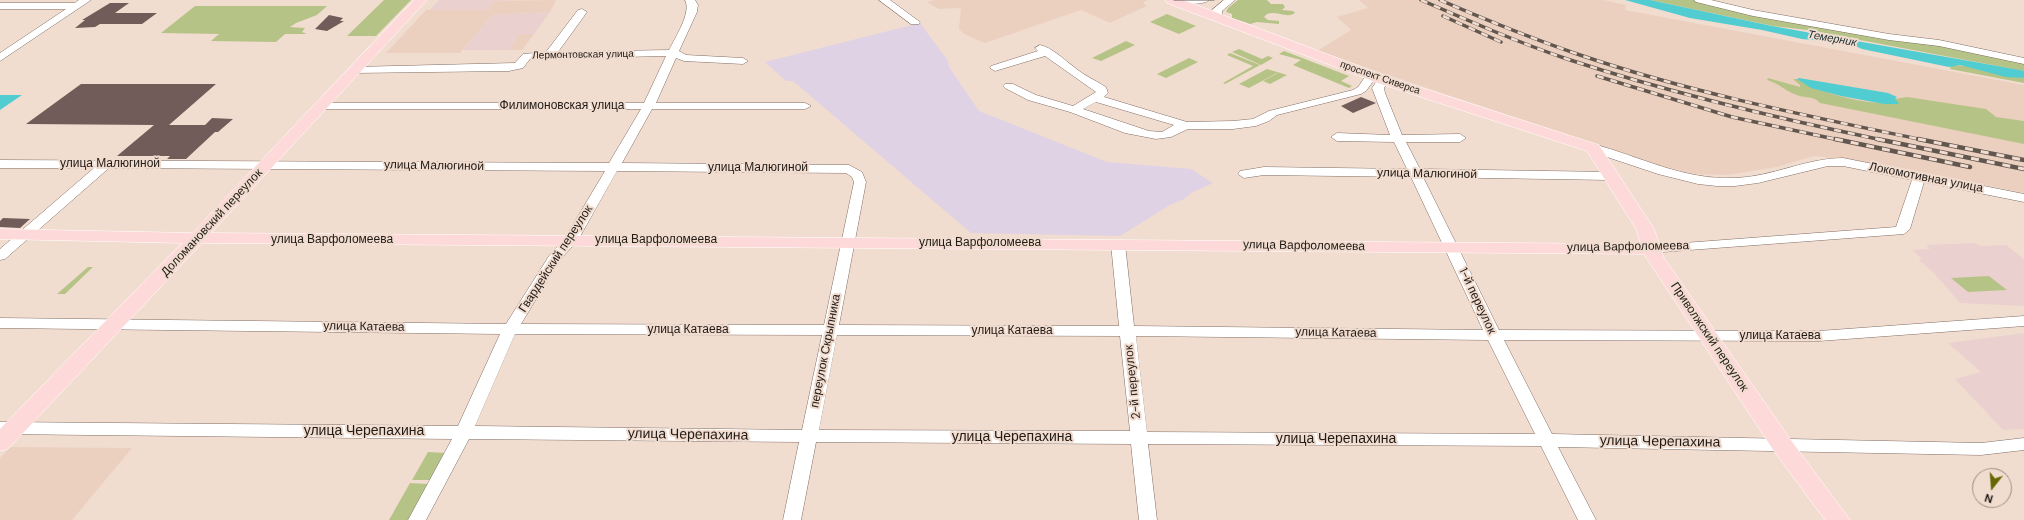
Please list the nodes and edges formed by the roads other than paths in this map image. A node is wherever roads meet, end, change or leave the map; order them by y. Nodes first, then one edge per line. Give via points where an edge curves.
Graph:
1 (86, 0) edge
2 (421, 0) edge
3 (690, 0) edge
4 (884, 0) edge
5 (1170, 0) edge
6 (1204, 0) edge
7 (1230, 0) edge
8 (1700, 0) edge
9 (1191, 3) edge
10 (0, 6) edge
11 (76, 6) junction
12 (582, 12) dead end
13 (1218, 18) junction
14 (915, 22) dead end
15 (674, 54) junction
16 (2, 55) edge
17 (550, 55) junction
18 (742, 62) dead end
19 (2024, 62) edge
20 (995, 68) dead end
21 (354, 70) junction
22 (1377, 78) junction
23 (1009, 86) dead end
24 (1094, 98) junction
25 (320, 106) junction
26 (805, 106) dead end
27 (648, 107) junction
28 (1074, 110) junction
29 (1186, 125) junction
30 (1337, 137) dead end
31 (1460, 138) dead end
32 (1398, 139) junction
33 (1593, 148) junction
34 (0, 164) edge
35 (105, 164) junction
36 (267, 164) junction
37 (613, 168) junction
38 (1244, 174) dead end
39 (1415, 174) junction
40 (1610, 176) junction
41 (1920, 176) junction
42 (860, 182) joint
43 (2024, 198) edge
44 (0, 234) edge
45 (25, 235) junction
46 (197, 238) junction
47 (571, 240) junction
48 (849, 242) junction
49 (1118, 244) junction
50 (1452, 247) junction
51 (1649, 248) junction
52 (0, 256) edge
53 (2024, 321) edge
54 (0, 323) edge
55 (115, 324) junction
56 (510, 329) junction
57 (830, 331) junction
58 (1128, 331) junction
59 (1493, 334) junction
60 (1710, 337) junction
61 (7, 428) edge
62 (464, 432) junction
63 (809, 436) junction
64 (1139, 438) junction
65 (1546, 440) junction
66 (0, 443) edge
67 (1782, 444) junction
68 (2024, 444) edge
69 (417, 520) edge
70 (792, 520) edge
71 (1148, 520) edge
72 (1587, 520) edge
73 (1838, 520) edge

1 - 11 street
2 - 21 main road, Доломановский переулок
3 - 15 street, Гвардейский переулок via 693,5 692,12
4 - 14 street
5 - 9 main road, проспект Сиверса
6 - 9 street
7 - 13 street via 1217,10
8 - 19 street via 1753,13 1882,36 1939,43
9 - 13 main road, проспект Сиверса
10 - 11 street
11 - 16 street
12 - 17 street
13 - 22 main road, проспект Сиверса
15 - 17 street, Лермонтовская улица
15 - 18 street, Лермонтовская улица via 684,58
15 - 27 street, Гвардейский переулок
17 - 21 street, Лермонтовская улица via 527,56 519,66 509,68
20 - 24 street via 1043,50 1102,89 1103,92
21 - 25 main road, Доломановский переулок
22 - 29 street via 1359,91 1273,113 1267,119 1258,122
22 - 32 street, 1-й переулок via 1379,93
22 - 33 main road, проспект Сиверса
23 - 28 street via 1018,92
24 - 28 street
24 - 29 street
25 - 27 street, Филимоновская улица
25 - 36 main road, Доломановский переулок
26 - 27 street, Филимоновская улица
27 - 37 street, Гвардейский переулок
28 - 29 street via 1149,135 1167,135
30 - 32 street
31 - 32 street
32 - 39 street, 1-й переулок
33 - 40 main road, Приволжский переулок
33 - 41 street, Локомотивная улица via 1650,168 1697,180 1717,182 1756,179 1828,162 1843,162
34 - 35 street, улица Малюгиной
35 - 36 street, улица Малюгиной
35 - 45 street
36 - 37 street, улица Малюгиной
36 - 46 main road, Доломановский переулок
37 - 42 street, улица Малюгиной via 849,169 858,175
37 - 47 street, Гвардейский переулок
38 - 39 street, улица Малюгиной via 1264,171
39 - 40 street, улица Малюгиной
39 - 50 street, 1-й переулок
40 - 51 main road, Приволжский переулок via 1645,230 1649,238
41 - 43 street, Локомотивная улица
41 - 51 street, улица Варфоломеева via 1903,229 1899,231
42 - 48 street, переулок Скрыпника
44 - 45 main road, улица Варфоломеева
45 - 46 main road, улица Варфоломеева
45 - 52 street
46 - 47 main road, улица Варфоломеева
46 - 55 main road, Доломановский переулок
47 - 48 main road, улица Варфоломеева
47 - 56 street, Гвардейский переулок via 554,259
48 - 49 main road, улица Варфоломеева
48 - 57 street, переулок Скрыпника
49 - 50 main road, улица Варфоломеева
49 - 58 street, 2-й переулок
50 - 51 main road, улица Варфоломеева
50 - 59 street, 1-й переулок
51 - 60 main road, Приволжский переулок
53 - 60 street, улица Катаева via 1819,336
54 - 55 street, улица Катаева
55 - 56 street, улица Катаева
55 - 61 main road, Доломановский переулок
56 - 57 street, улица Катаева
56 - 62 street, Гвардейский переулок
57 - 58 street, улица Катаева
57 - 63 street, переулок Скрыпника
58 - 59 street, улица Катаева
58 - 64 street, 2-й переулок
59 - 60 street, улица Катаева
59 - 65 street, 1-й переулок
60 - 67 main road, Приволжский переулок
61 - 62 street, улица Черепахина
61 - 66 main road, Доломановский переулок
62 - 63 street, улица Черепахина
62 - 69 street, Гвардейский переулок
63 - 64 street, улица Черепахина
63 - 70 street, переулок Скрыпника
64 - 65 street, улица Черепахина
64 - 71 street, 2-й переулок
65 - 67 street, улица Черепахина
65 - 72 street, 1-й переулок
67 - 68 street, улица Черепахина via 1982,449
67 - 73 main road, Приволжский переулок

